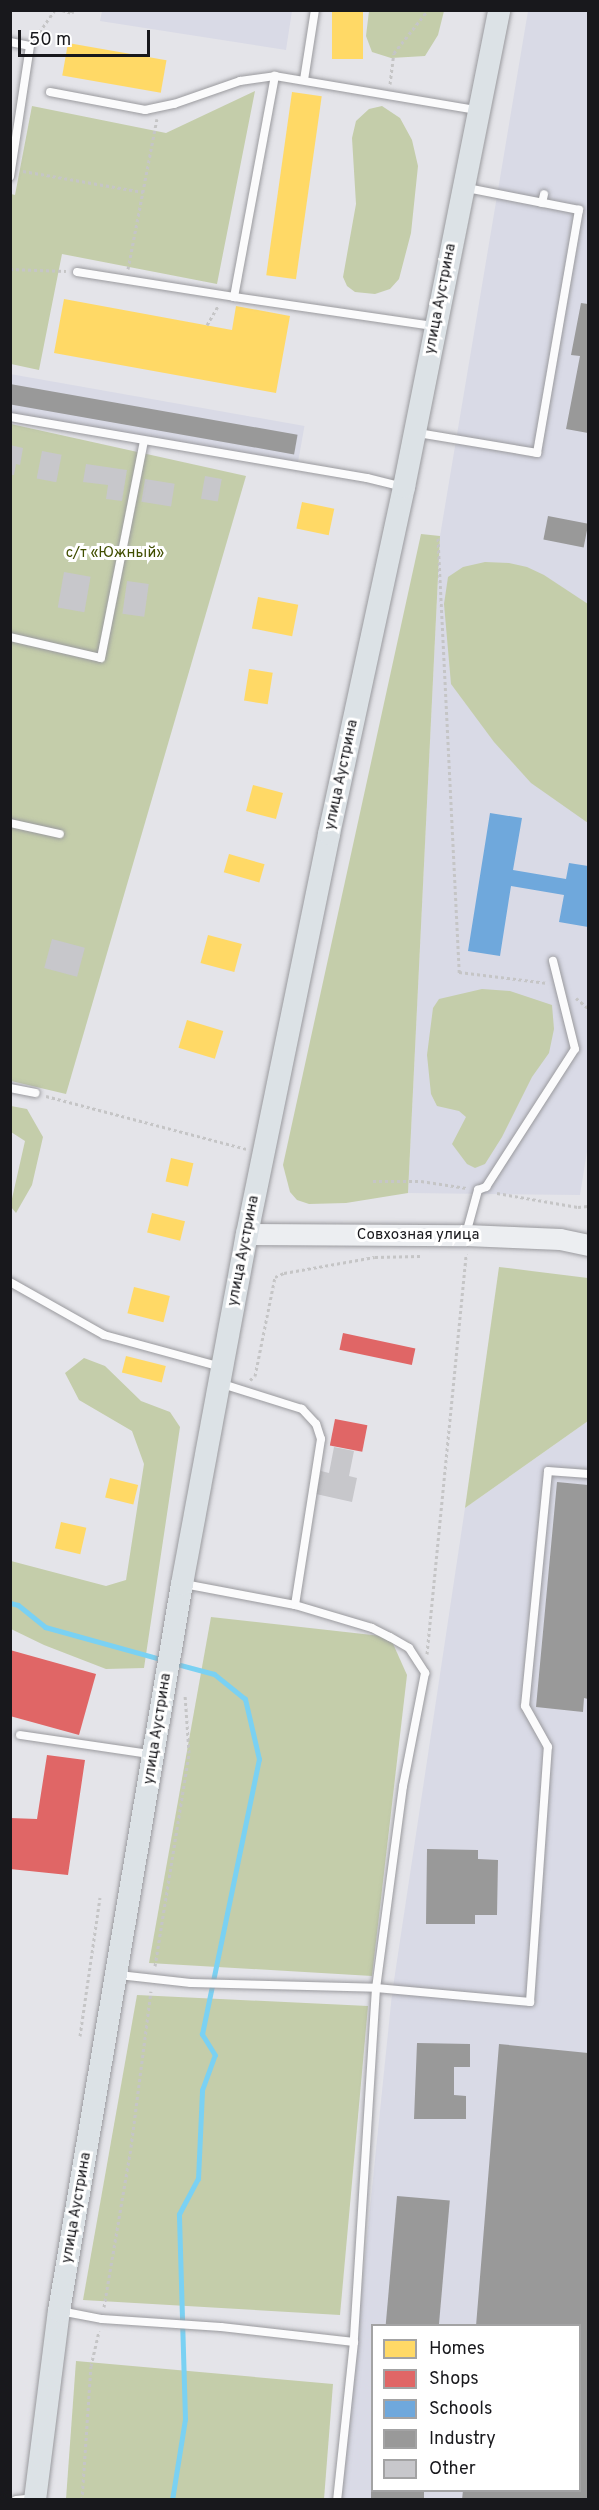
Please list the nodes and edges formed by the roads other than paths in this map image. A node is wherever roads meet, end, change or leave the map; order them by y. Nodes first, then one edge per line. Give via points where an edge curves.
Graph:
1 (315, 10) edge
2 (499, 10) edge
3 (10, 42) edge
4 (275, 76) junction
5 (304, 80) junction
6 (50, 92) dead end
7 (478, 110) junction
8 (11, 172) edge
9 (463, 187) junction
10 (544, 194) dead end
11 (542, 203) junction
12 (78, 272) road end
13 (234, 297) junction
14 (437, 327) junction
15 (10, 417) edge
16 (414, 433) junction
17 (144, 441) junction
18 (404, 487) junction
19 (10, 637) edge
20 (10, 823) edge
21 (60, 834) dead end
22 (553, 961) dead end
23 (10, 1088) edge
24 (36, 1093) road end
25 (247, 1234) junction
26 (466, 1235) junction
27 (588, 1245) edge
28 (10, 1282) edge
29 (227, 1380) junction
30 (588, 1474) edge
31 (182, 1584) junction
32 (295, 1605) junction
33 (20, 1735) dead end
34 (154, 1755) junction
35 (117, 1975) junction
36 (376, 1988) junction
37 (59, 2311) junction
38 (354, 2342) junction
39 (29, 2499) edge
40 (337, 2499) edge

1 - 5 lane
2 - 7 main road, улица Аустрина
3 - 8 lane via 30,46
4 - 5 lane
4 - 6 lane via 240,81 145,110
4 - 13 lane
5 - 7 lane
7 - 9 main road, улица Аустрина
9 - 11 lane
9 - 14 main road, улица Аустрина
10 - 11 lane
11 - 16 lane via 579,210 537,453
12 - 13 lane
13 - 14 lane
14 - 16 main road, улица Аустрина
15 - 17 lane
16 - 18 main road, улица Аустрина
17 - 18 lane
17 - 19 lane via 101,658
18 - 25 main road, улица Аустрина via 328,834
20 - 21 lane
22 - 26 lane via 575,1049 486,1187 478,1190
23 - 24 lane
25 - 26 main road, Совхозная улица
25 - 29 main road, улица Аустрина
26 - 27 main road, Совхозная улица via 560,1239
28 - 29 lane via 104,1335
29 - 31 main road, улица Аустрина
29 - 32 lane via 302,1409 316,1424 321,1439
30 - 36 lane via 548,1471 525,1706 548,1747 530,2002
31 - 32 lane
31 - 34 main road, улица Аустрина
32 - 36 lane via 390,1637 409,1648 425,1673 403,1786
33 - 34 lane
34 - 35 main road, улица Аустрина
35 - 36 lane via 191,1983
35 - 37 main road, улица Аустрина
36 - 38 lane
37 - 38 lane via 102,2319
37 - 39 main road, улица Аустрина
38 - 40 lane

